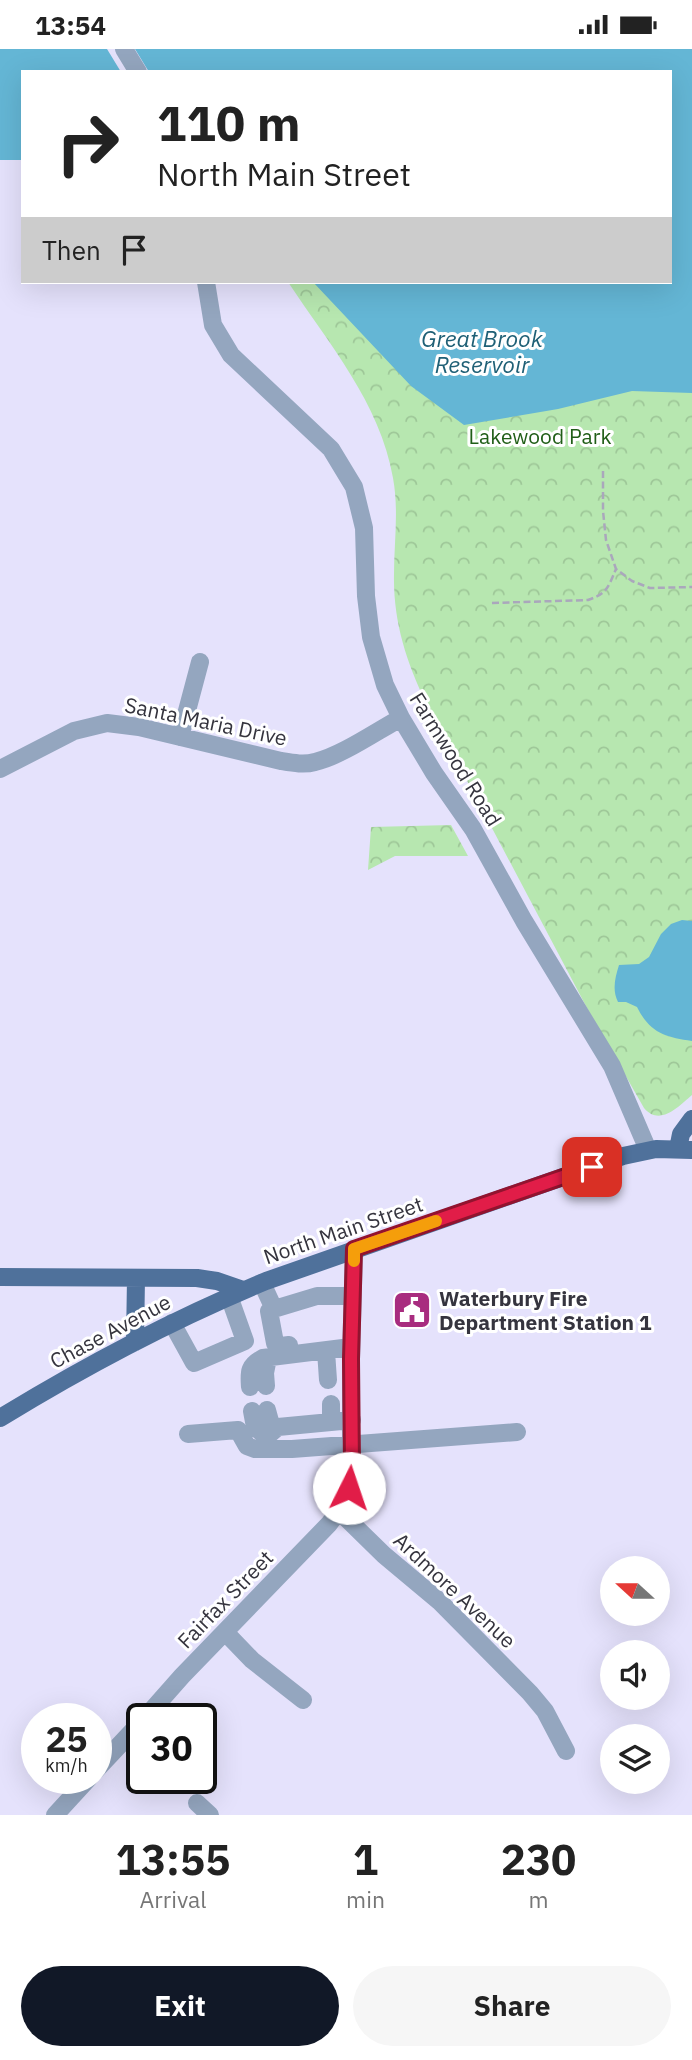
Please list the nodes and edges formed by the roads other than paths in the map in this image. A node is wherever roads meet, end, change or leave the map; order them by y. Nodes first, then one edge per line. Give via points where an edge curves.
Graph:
1 (124, 49) edge
2 (137, 70) edge
3 (206, 284) edge
4 (200, 662) dead end
5 (401, 718) junction
6 (180, 737) junction
7 (0, 769) edge
8 (692, 1119) edge
9 (687, 1147) edge
10 (648, 1150) junction
11 (354, 1249) junction
12 (0, 1277) edge
13 (136, 1278) junction
14 (262, 1283) junction
15 (236, 1293) junction
16 (352, 1296) junction
17 (274, 1309) junction
18 (172, 1323) junction
19 (135, 1342) junction
20 (289, 1345) dead end
21 (351, 1347) junction
22 (326, 1351) junction
23 (328, 1380) dead end
24 (258, 1387) dead end
25 (259, 1410) dead end
26 (0, 1418) edge
27 (352, 1420) junction
28 (517, 1432) dead end
29 (188, 1434) dead end
30 (352, 1444) junction
31 (339, 1511) junction
32 (225, 1632) junction
33 (303, 1700) dead end
34 (159, 1703) edge
35 (126, 1738) edge
36 (565, 1751) dead end
37 (112, 1753) edge
38 (74, 1794) edge
39 (55, 1815) edge

1 - 2 street
3 - 5 street, Farmwood Road via 214,325 231,355 331,449 354,487 364,528 371,637 385,685
4 - 6 street
5 - 6 street, Santa Maria Drive via 332,756 305,764
5 - 10 street, Farmwood Road via 473,829 612,1066
6 - 7 street, Santa Maria Drive via 107,723 74,731
8 - 9 main road via 681,1135
9 - 10 main road, North Main Street
10 - 11 main road, North Main Street
11 - 14 main road, North Main Street
11 - 16 street
12 - 13 main road
13 - 15 main road via 207,1279
13 - 19 main road
14 - 15 main road, North Main Street
14 - 17 street
15 - 18 main road, Chase Avenue
15 - 18 street via 245,1341 194,1363
16 - 17 street via 317,1296
16 - 21 street
17 - 20 street via 269,1311 275,1343
18 - 19 main road, Chase Avenue
19 - 26 main road, Chase Avenue
21 - 22 street
21 - 27 street
22 - 23 street
22 - 24 street via 263,1358 249,1371
25 - 27 street via 255,1427 262,1433 331,1413
27 - 30 street
28 - 30 street
29 - 30 street via 238,1430 247,1446 256,1449
30 - 31 street via 349,1488
31 - 32 street, Fairfax Street
31 - 36 street, Ardmore Avenue via 439,1601 530,1693 545,1711
32 - 33 street
32 - 34 street, Fairfax Street
35 - 37 street, Fairfax Street
38 - 39 street

